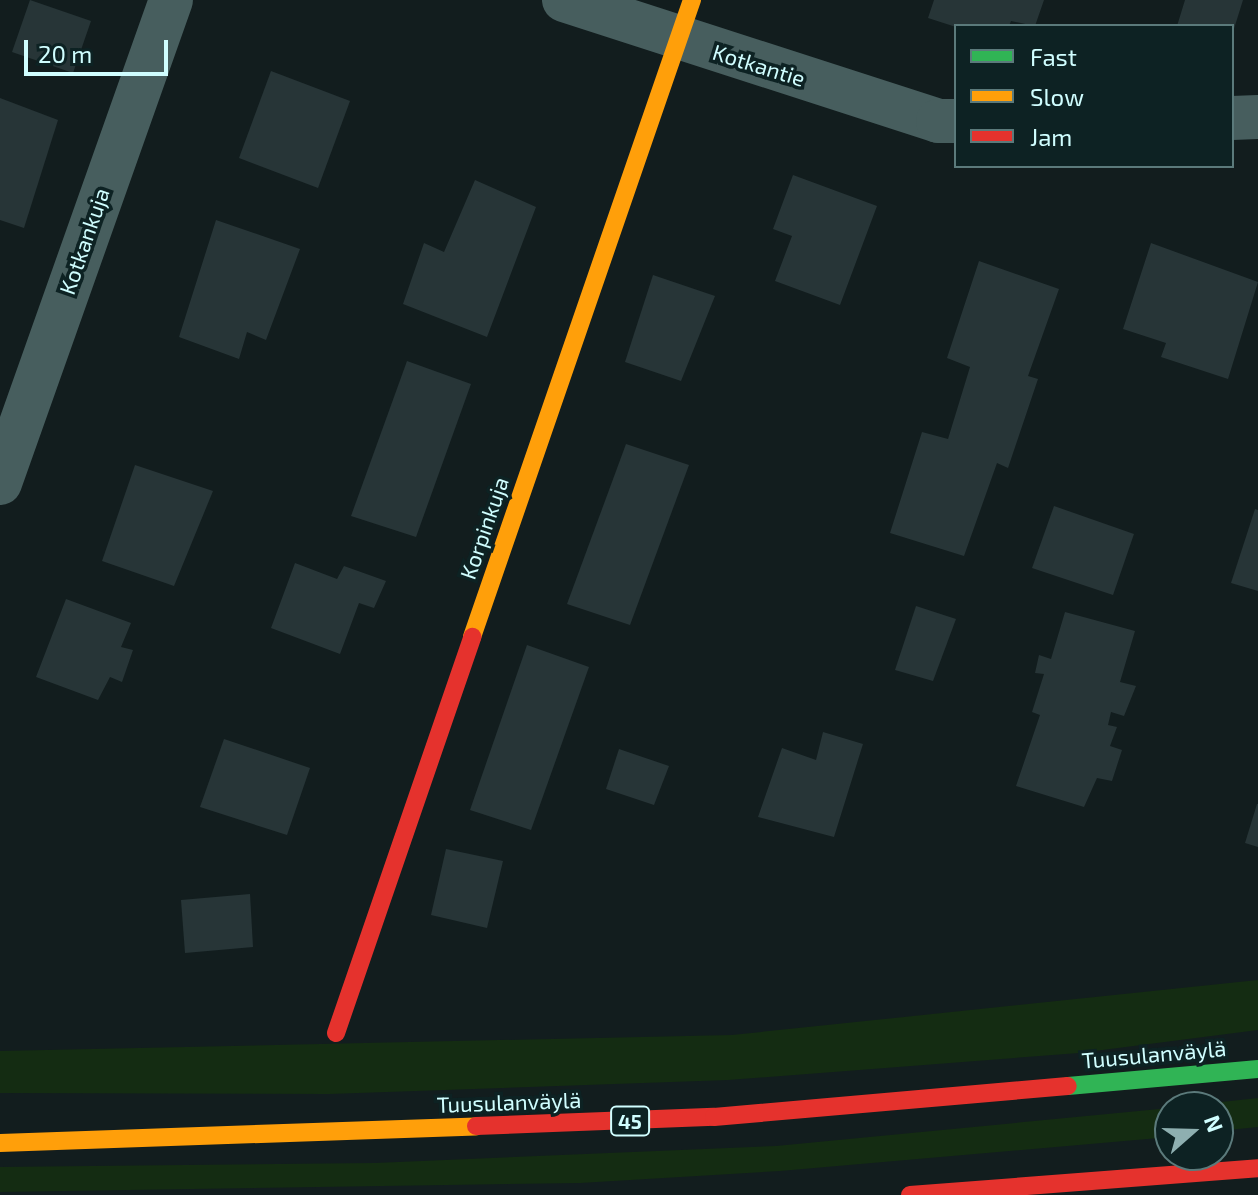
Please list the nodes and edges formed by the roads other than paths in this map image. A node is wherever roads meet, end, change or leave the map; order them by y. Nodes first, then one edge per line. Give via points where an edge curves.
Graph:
1 (171, 0) edge
2 (564, 0) edge
3 (684, 20) edge
4 (1258, 117) edge
5 (1234, 118) edge
6 (954, 121) edge
7 (0, 483) edge
8 (336, 1033) dead end
9 (1258, 1069) edge
10 (0, 1143) edge
11 (1258, 1168) edge
12 (910, 1195) edge

1 - 7 street, Kotkankuja
2 - 3 street, Kotkantie
3 - 6 street, Kotkantie via 938,121
3 - 8 main road, Korpinkuja
4 - 5 street
9 - 10 main road, Tuusulanväylä / 45 via 714,1117
11 - 12 main road

